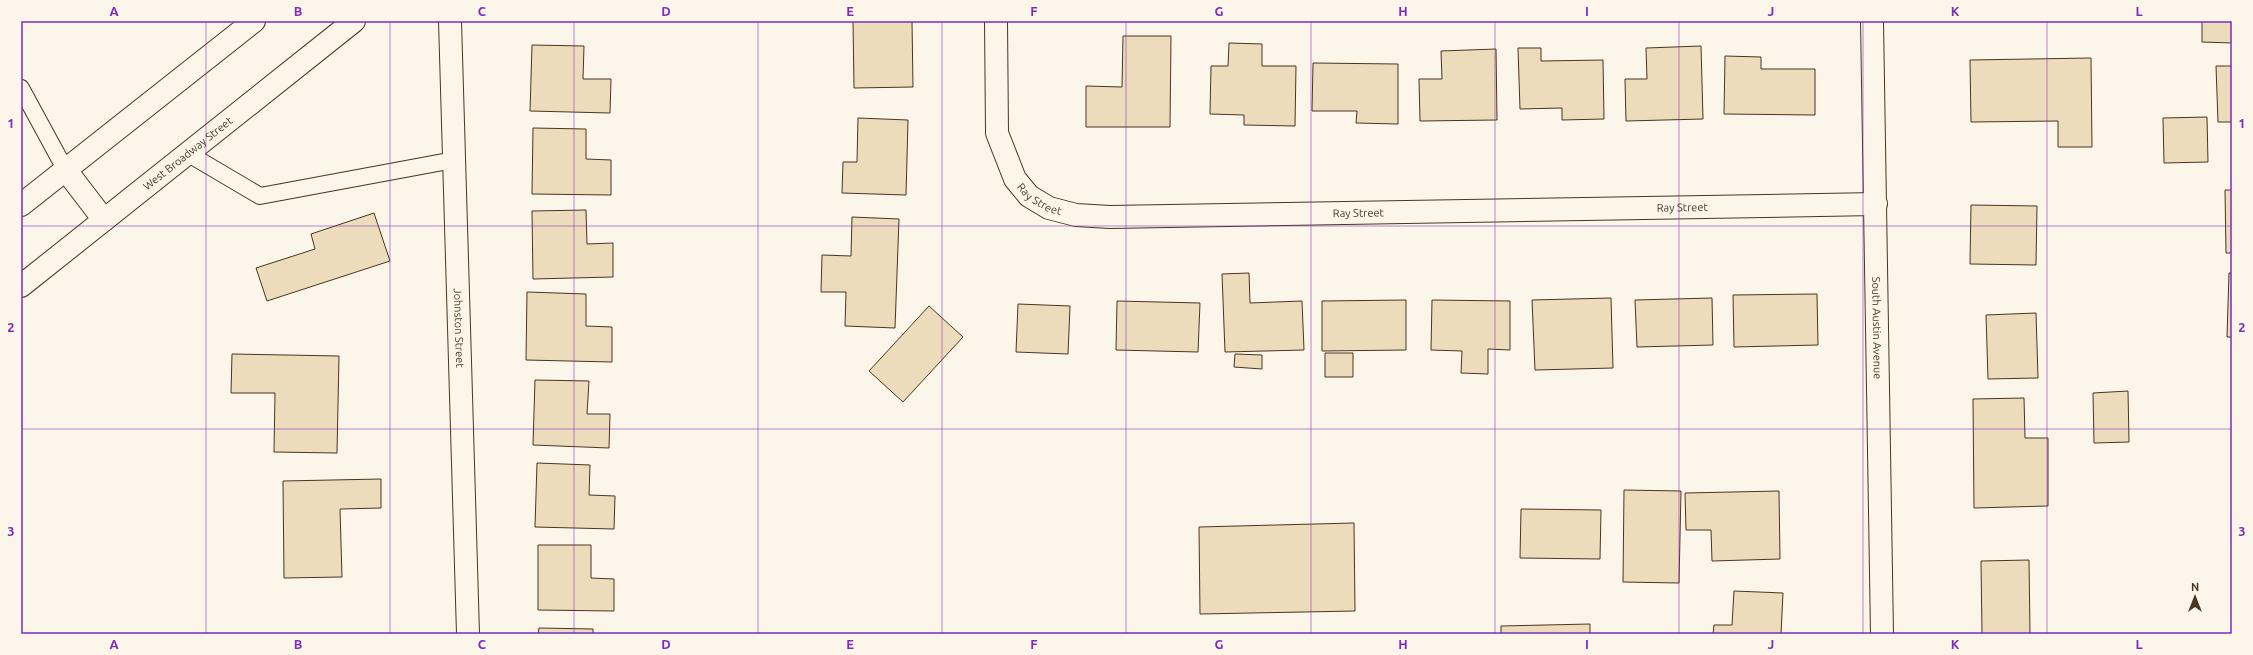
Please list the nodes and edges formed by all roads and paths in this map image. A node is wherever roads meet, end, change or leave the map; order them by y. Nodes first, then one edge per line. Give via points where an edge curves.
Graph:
1 (254, 21) edge
2 (354, 21) edge
3 (450, 21) edge
4 (996, 21) edge
5 (1872, 21) edge
6 (21, 88) edge
7 (187, 153) junction
8 (454, 160) junction
9 (65, 169) junction
10 (1876, 204) junction
11 (21, 205) edge
12 (104, 220) junction
13 (21, 286) edge
14 (468, 634) edge
15 (1882, 634) edge

1 - 9 street
2 - 7 street, West Broadway Street
3 - 8 street, Johnston Street
4 - 10 street, Ray Street via 997,133 1004,156 1015,179 1029,196 1049,208 1076,215 1110,217
5 - 10 street, South Austin Avenue
6 - 9 lane
7 - 8 lane via 260,196
7 - 12 street, West Broadway Street
8 - 14 street, Johnston Street
9 - 11 street
9 - 12 street
10 - 15 street, South Austin Avenue
12 - 13 street, West Broadway Street

